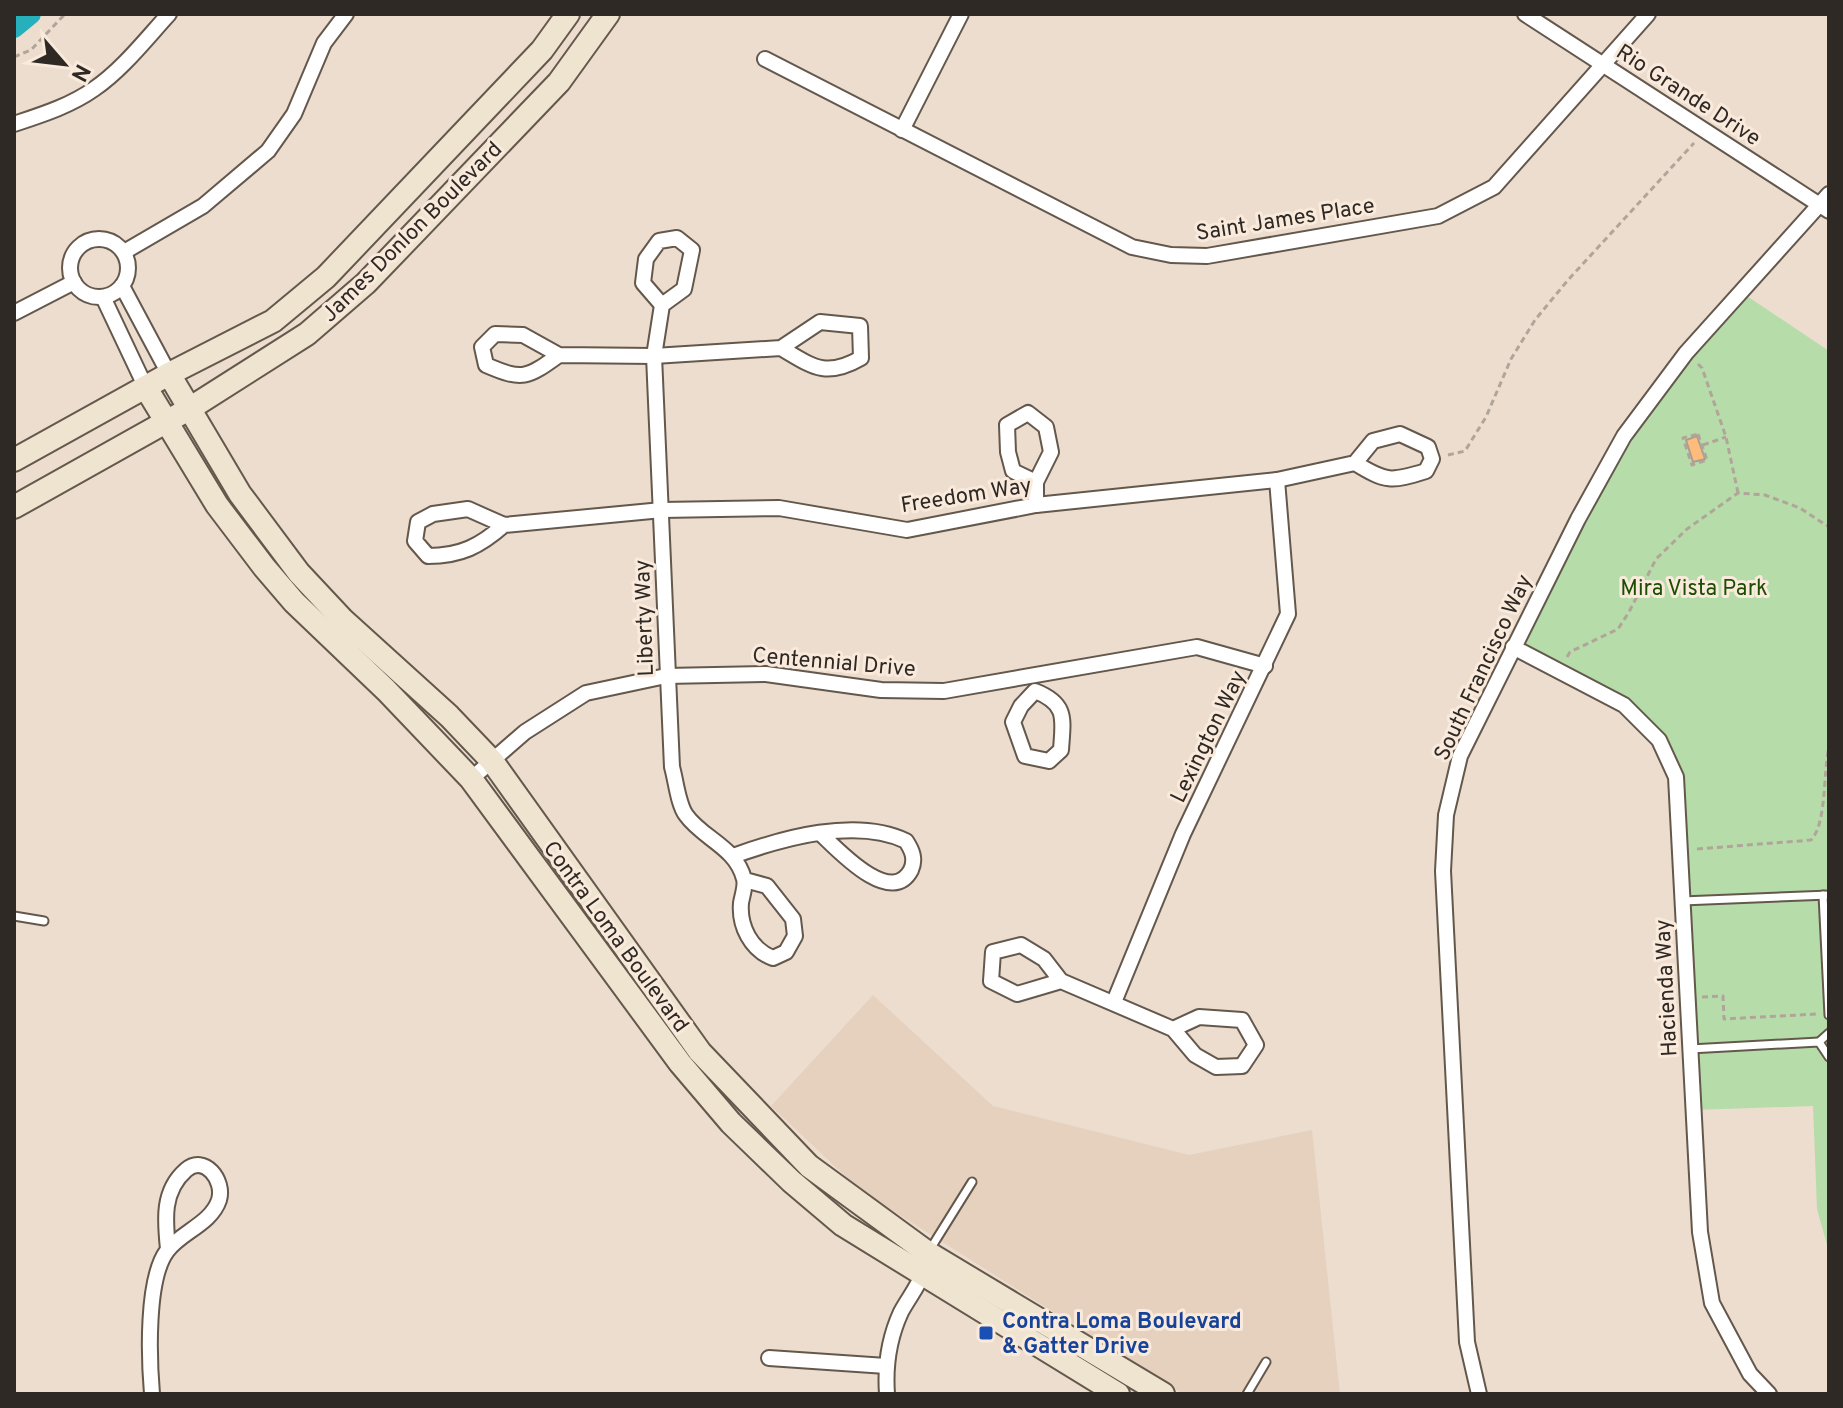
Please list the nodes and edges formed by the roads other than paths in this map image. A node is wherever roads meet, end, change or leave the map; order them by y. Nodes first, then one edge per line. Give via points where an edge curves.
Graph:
1 (169, 14) edge
2 (346, 14) edge
3 (568, 14) edge
4 (608, 14) edge
5 (961, 14) edge
6 (1525, 14) edge
7 (1648, 14) edge
8 (765, 59) dead end
9 (1602, 64) junction
10 (14, 124) edge
11 (902, 130) junction
12 (1826, 203) edge
13 (124, 252) junction
14 (74, 282) junction
15 (122, 286) junction
16 (103, 297) junction
17 (662, 305) junction
18 (14, 313) edge
19 (781, 348) junction
20 (559, 355) junction
21 (654, 356) junction
22 (169, 374) junction
23 (146, 388) junction
24 (189, 409) junction
25 (165, 423) junction
26 (14, 460) edge
27 (1355, 463) junction
28 (1277, 480) junction
29 (1036, 482) junction
30 (1036, 505) junction
31 (14, 507) edge
32 (662, 510) junction
33 (504, 525) junction
34 (1513, 647) junction
35 (1265, 666) junction
36 (1032, 674) junction
37 (666, 676) junction
38 (1035, 691) junction
39 (492, 761) junction
40 (471, 779) junction
41 (820, 833) junction
42 (733, 856) junction
43 (745, 880) junction
44 (1826, 895) edge
45 (1682, 901) junction
46 (14, 916) edge
47 (44, 921) dead end
48 (1061, 981) junction
49 (1114, 1002) junction
50 (1829, 1014) edge
51 (1173, 1029) junction
52 (1829, 1033) edge
53 (1819, 1042) junction
54 (1690, 1049) junction
55 (1829, 1057) edge
56 (972, 1182) dead end
57 (168, 1249) junction
58 (925, 1264) junction
59 (769, 1358) dead end
60 (1266, 1362) dead end
61 (886, 1366) junction
62 (152, 1394) edge
63 (887, 1394) edge
64 (1118, 1394) edge
65 (1163, 1394) edge
66 (1247, 1394) edge
67 (1479, 1394) edge
68 (1769, 1394) edge

1 - 10 street via 95,89
2 - 13 street via 324,43 294,114 268,151 203,206
3 - 22 main road, James Donlon Boulevard via 542,50 326,277 273,321
4 - 24 main road, James Donlon Boulevard via 559,82 366,283 307,334
5 - 11 street
6 - 9 street, Rio Grande Drive
7 - 9 street, Saint James Place
8 - 11 street, Saint James Place
9 - 11 street, Saint James Place via 1494,187 1438,216 1207,256 1132,247
9 - 12 street, Rio Grande Drive
12 - 34 street, South Francisco Way via 1686,353 1624,436
13 - 14 street via 108,240 80,246 70,263
13 - 15 street via 128,269
14 - 16 street via 86,294
14 - 18 street
15 - 16 street
15 - 22 street
16 - 23 street
17 - 17 street via 684,289 692,250 677,238 659,241 646,259 643,283
17 - 21 street, Liberty Way
19 - 19 street via 811,366 840,370 861,358 860,326 820,322
19 - 21 street
20 - 20 street via 523,335 495,334 482,347 486,365 510,376 532,374
20 - 21 street
21 - 32 street, Liberty Way
22 - 23 main road, James Donlon Boulevard
22 - 24 main road, Contra Loma Boulevard
23 - 25 main road, Contra Loma Boulevard
23 - 26 main road, James Donlon Boulevard
24 - 25 main road, James Donlon Boulevard
24 - 39 main road, Contra Loma Boulevard via 240,494 299,573
25 - 31 main road, James Donlon Boulevard
25 - 40 main road, Contra Loma Boulevard via 217,505 274,579
27 - 27 street via 1380,479 1402,479 1426,471 1432,459 1428,447 1400,434 1373,441
27 - 28 street, Freedom Way
28 - 30 street, Freedom Way
28 - 35 street, Lexington Way via 1288,614
29 - 29 street via 1051,452 1046,427 1028,413 1007,425 1008,452 1013,471
29 - 30 street
30 - 32 street, Freedom Way via 907,530 779,508
32 - 33 street, Freedom Way
32 - 37 street, Liberty Way
33 - 33 street via 468,509 433,514 418,522 415,541 428,556 444,556 484,543
34 - 45 street, Hacienda Way via 1624,705 1659,740 1676,777
34 - 67 street, South Francisco Way via 1460,756 1446,815 1443,871 1467,1342
35 - 36 street, Centennial Drive via 1197,647
35 - 49 street, Lexington Way via 1183,834
36 - 37 street, Centennial Drive via 944,691 881,690 766,674
36 - 38 street
37 - 39 street, Centennial Drive via 586,693 525,732
37 - 42 street, Liberty Way via 672,767 685,814
38 - 38 street via 1013,722 1025,756 1049,761 1061,750 1063,720 1058,704
39 - 40 street, Centennial Drive
39 - 58 main road, Contra Loma Boulevard via 700,1052 809,1166
40 - 58 main road, Contra Loma Boulevard via 680,1063 731,1123 843,1225
41 - 41 street via 872,878 897,881 914,865 913,851 895,836 871,830
41 - 42 street via 783,838
42 - 43 street
43 - 43 street via 742,923 763,954 773,958 786,952 795,936 793,919 767,886
44 - 45 lane
44 - 50 lane
45 - 54 street, Hacienda Way
46 - 47 lane
48 - 48 street via 1044,959 1021,945 993,952 991,981 1017,994
48 - 49 street
49 - 51 street
51 - 51 street via 1195,1055 1216,1067 1242,1066 1256,1045 1242,1020 1199,1017
52 - 53 lane
53 - 54 lane
53 - 55 lane
54 - 68 street, Hacienda Way via 1700,1232 1712,1303 1750,1374
56 - 58 lane
57 - 57 street via 202,1223 219,1201 220,1182 211,1170 192,1165 177,1178 165,1217
57 - 62 street via 154,1278
58 - 61 street via 901,1314
58 - 64 main road, Contra Loma Boulevard
58 - 65 main road, Contra Loma Boulevard
59 - 61 street
60 - 66 lane
61 - 63 street

